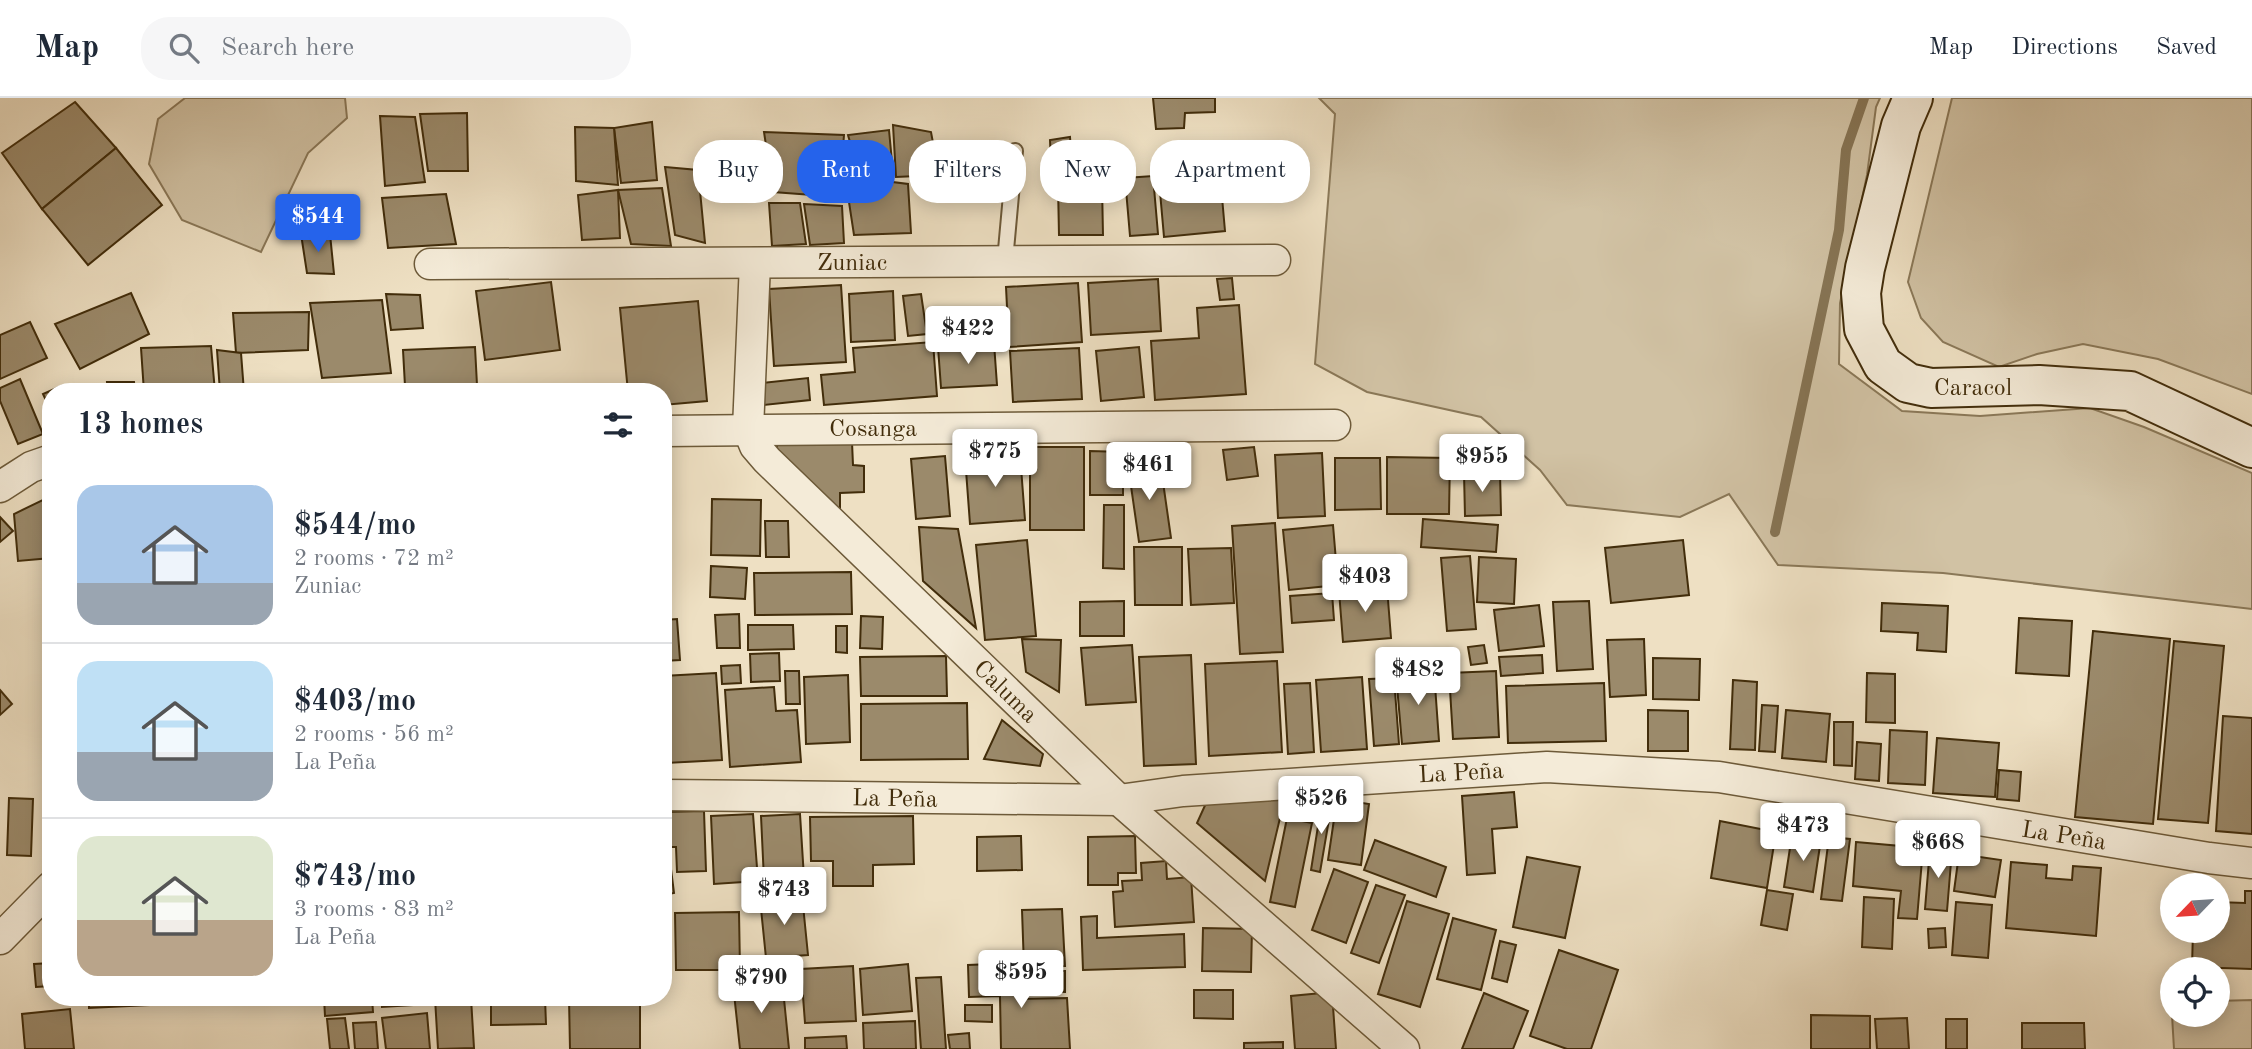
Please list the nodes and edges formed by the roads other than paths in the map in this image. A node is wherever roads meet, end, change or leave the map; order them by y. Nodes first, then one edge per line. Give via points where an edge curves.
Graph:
1 (1913, 98) edge
2 (1010, 203) edge
3 (1275, 260) dead end
4 (1005, 261) junction
5 (755, 263) junction
6 (429, 264) dead end
7 (1335, 425) dead end
8 (748, 429) junction
9 (672, 431) edge
10 (2252, 448) edge
11 (42, 463) edge
12 (0, 487) edge
13 (672, 795) edge
14 (1119, 800) junction
15 (2252, 863) edge
16 (42, 896) edge
17 (0, 939) edge
18 (1404, 1049) edge

1 - 10 street, Caracol via 1901,126 1861,293 1864,330 1883,365 1908,383 1931,388 2039,385 2130,391
2 - 4 lane
3 - 4 street, Zuniac
4 - 5 street, Zuniac
5 - 6 street, Zuniac
5 - 8 street
7 - 8 street, Cosanga
8 - 9 street, Cosanga
8 - 14 street, Caluma via 767,460
11 - 12 street
13 - 14 street, La Peña
14 - 15 street, La Peña via 1223,788 1547,767 1719,777
14 - 18 street, Caluma
16 - 17 street

